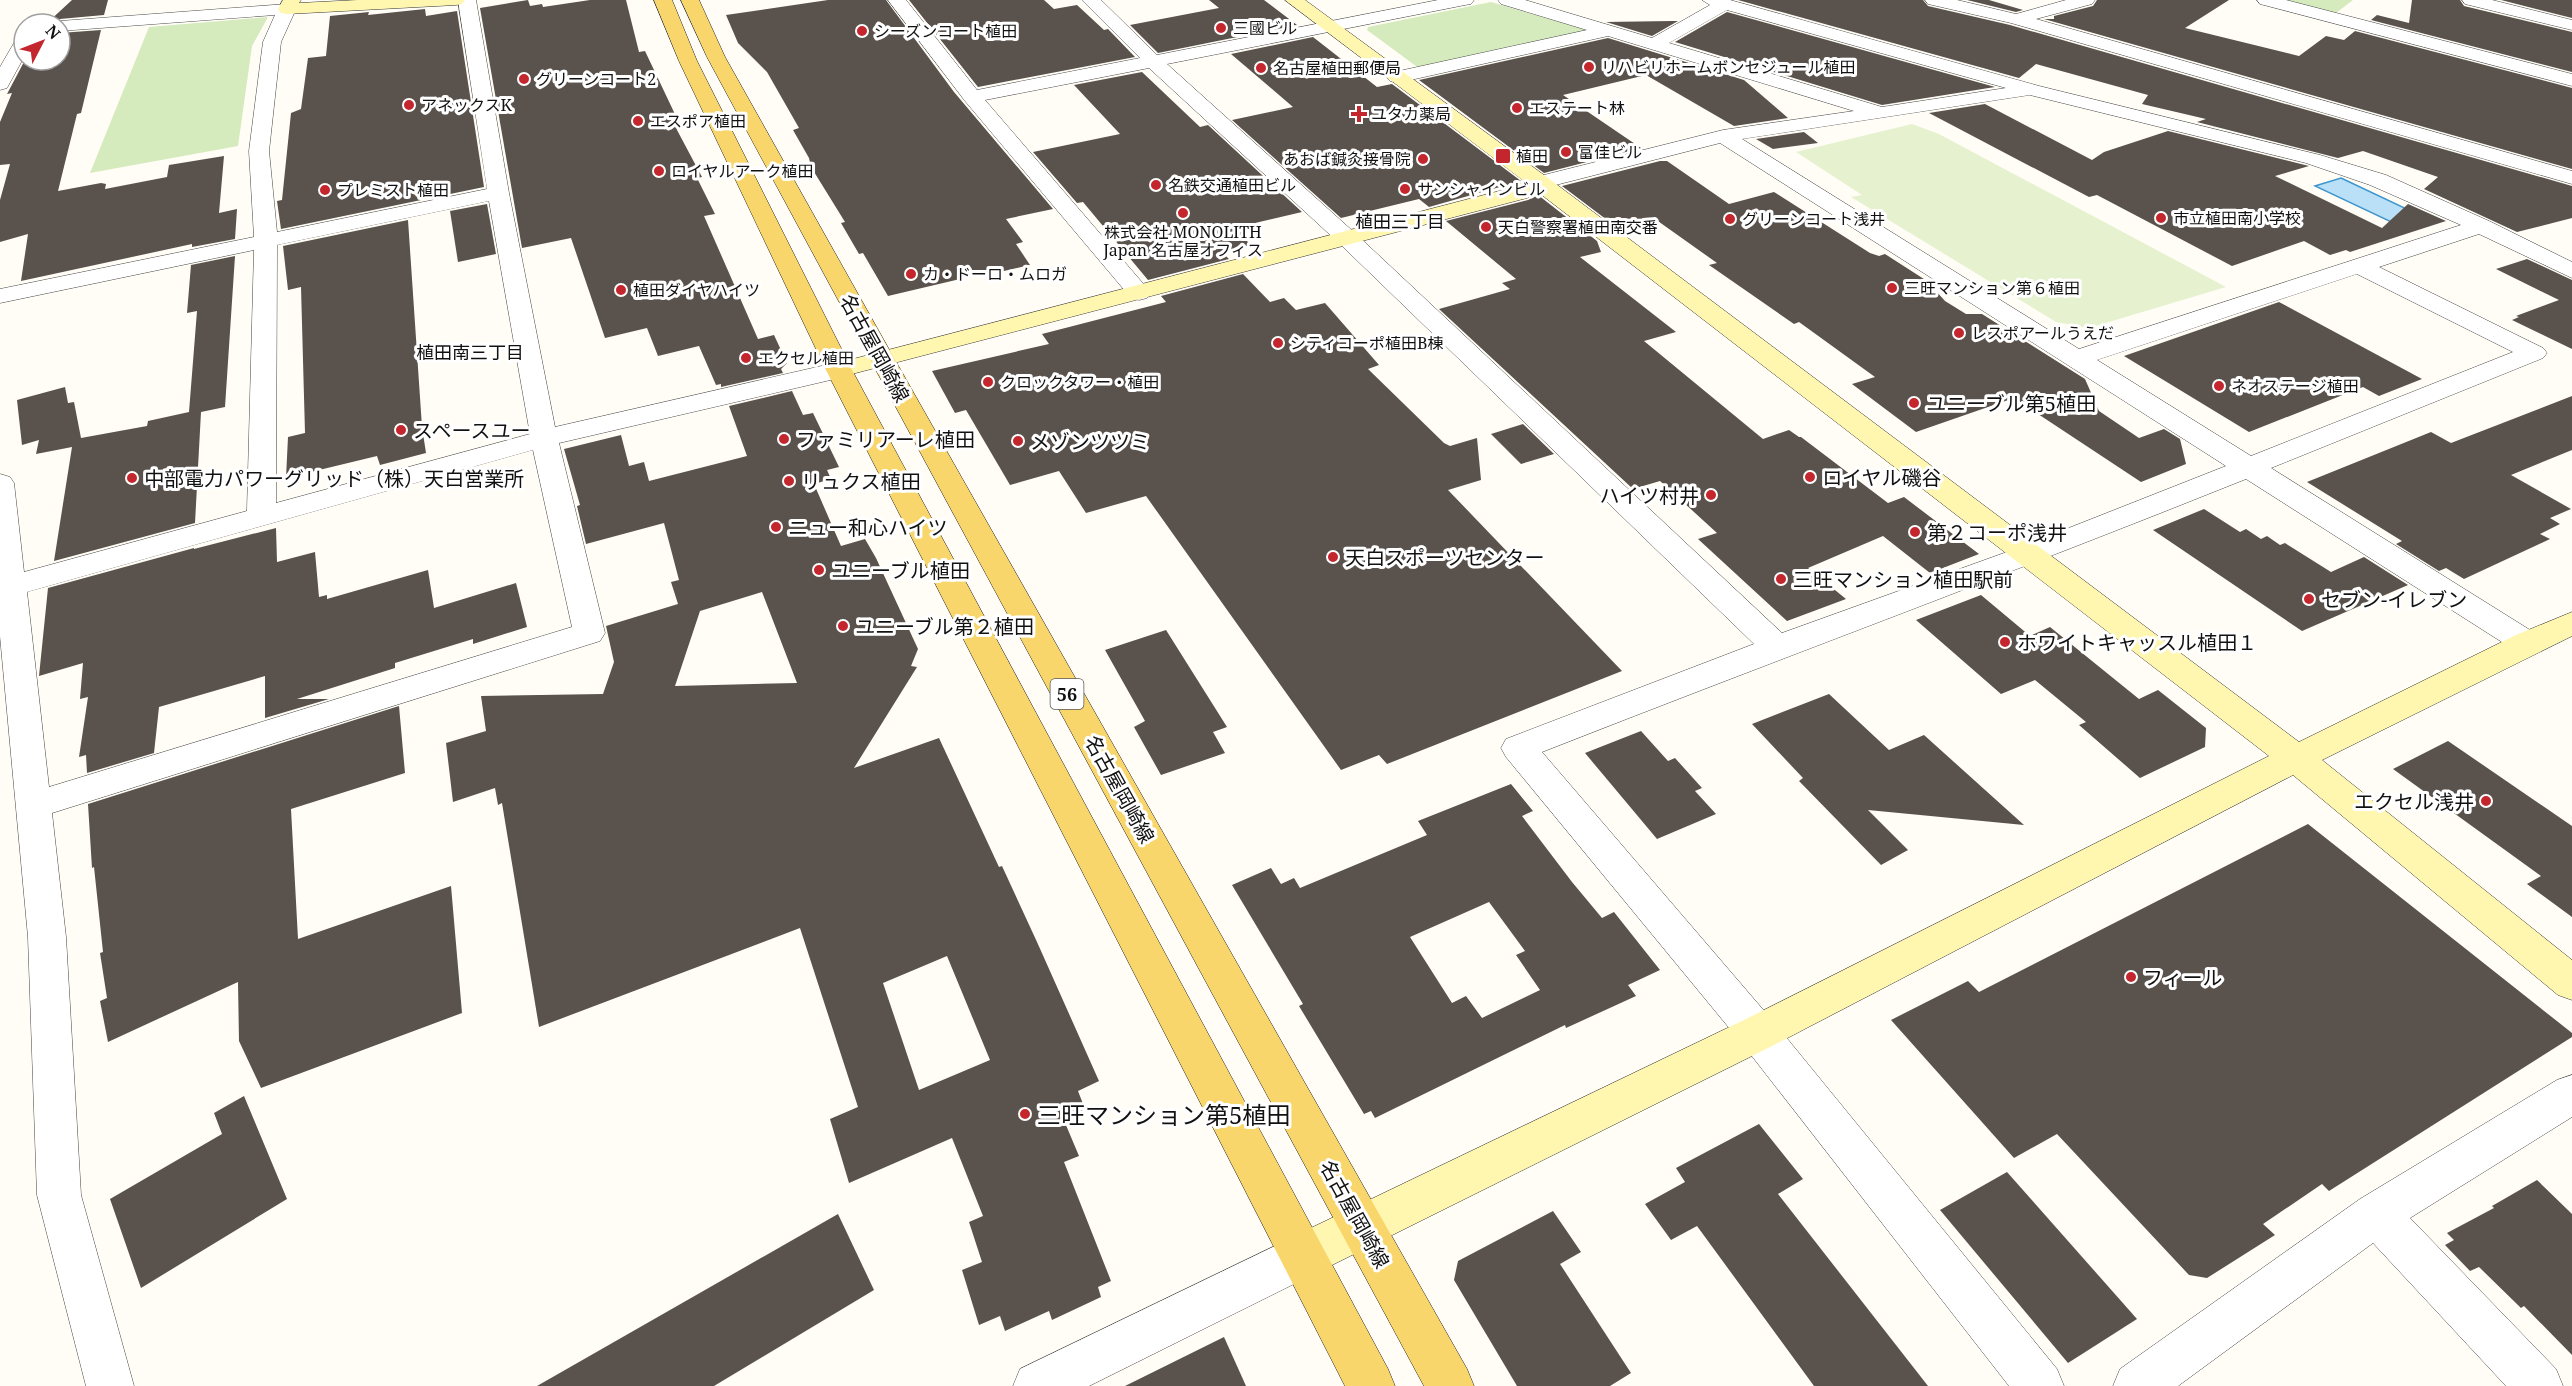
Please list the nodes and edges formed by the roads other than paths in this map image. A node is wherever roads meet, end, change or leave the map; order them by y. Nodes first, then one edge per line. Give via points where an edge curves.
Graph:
1 (456, 0) edge
2 (467, 0) edge
3 (663, 0) edge
4 (690, 0) edge
5 (897, 0) edge
6 (1091, 0) edge
7 (1294, 0) edge
8 (1465, 0) edge
9 (1507, 0) edge
10 (1934, 0) edge
11 (2086, 0) edge
12 (2266, 0) edge
13 (2471, 0) edge
14 (1718, 2) edge
15 (290, 5) edge
16 (2016, 19) junction
17 (72, 25) edge
18 (2572, 25) edge
19 (1329, 26) junction
20 (1608, 31) junction
21 (1654, 44) junction
22 (12, 62) edge
23 (1154, 62) junction
24 (1397, 77) junction
25 (2572, 80) edge
26 (0, 84) edge
27 (2032, 90) junction
28 (972, 97) junction
29 (1886, 114) junction
30 (1723, 136) junction
31 (2572, 178) edge
32 (1540, 183) junction
33 (498, 193) junction
34 (2481, 226) junction
35 (1348, 238) junction
36 (266, 241) junction
37 (2358, 266) junction
38 (2572, 271) edge
39 (1139, 293) junction
40 (0, 296) edge
41 (2078, 358) junction
42 (882, 360) junction
43 (839, 370) junction
44 (544, 438) junction
45 (2247, 467) junction
46 (0, 483) edge
47 (261, 515) junction
48 (2029, 555) junction
49 (11, 586) junction
50 (2572, 623) edge
51 (2527, 643) junction
52 (1777, 647) junction
53 (2296, 758) junction
54 (34, 805) junction
55 (2572, 983) edge
56 (1758, 1033) junction
57 (2572, 1094) edge
58 (2376, 1214) junction
59 (1362, 1226) junction
60 (1305, 1255) junction
61 (110, 1386) edge
62 (1037, 1386) edge
63 (1371, 1386) edge
64 (1450, 1386) edge
65 (2040, 1386) edge
66 (2137, 1386) edge
67 (2539, 1386) edge

1 - 15 street
2 - 33 street
3 - 43 main road, 名古屋岡崎線 via 693,71
4 - 42 main road, 名古屋岡崎線 / 56 via 716,57
5 - 28 street
6 - 23 street
7 - 19 street
8 - 19 street
9 - 20 street
10 - 16 street
11 - 16 street
12 - 25 street
13 - 18 street
14 - 21 street
14 - 27 street
15 - 17 street
15 - 36 street via 272,42 259,151
16 - 31 street
19 - 23 street
19 - 24 street
20 - 21 street
20 - 24 street
21 - 29 street
22 - 26 street
23 - 28 street
23 - 35 street
24 - 32 street
27 - 29 street
27 - 34 street via 2313,159 2378,180
28 - 39 street
29 - 30 street
30 - 32 street
30 - 41 street
32 - 35 street via 1518,193
32 - 48 street
33 - 36 street
33 - 44 street
34 - 37 street
34 - 38 street
35 - 39 street
35 - 52 street
36 - 40 street
36 - 47 street
37 - 41 street
37 - 45 street via 2534,353
39 - 42 street
41 - 45 street
42 - 43 street
42 - 59 main road, 名古屋岡崎線 / 56
43 - 44 street
43 - 60 main road, 名古屋岡崎線
44 - 47 street
44 - 54 street via 589,633
45 - 48 street
45 - 51 street
46 - 49 street
47 - 49 street
48 - 52 street
48 - 53 street
49 - 54 street
50 - 51 street
51 - 53 street
52 - 56 street via 1518,748
53 - 55 street
53 - 56 street
54 - 61 street via 46,937 59,1195
56 - 59 street
56 - 65 street
57 - 58 street
58 - 66 street
58 - 67 street
59 - 60 street
59 - 64 main road, 名古屋岡崎線 / 56
60 - 62 street
60 - 63 main road, 名古屋岡崎線

